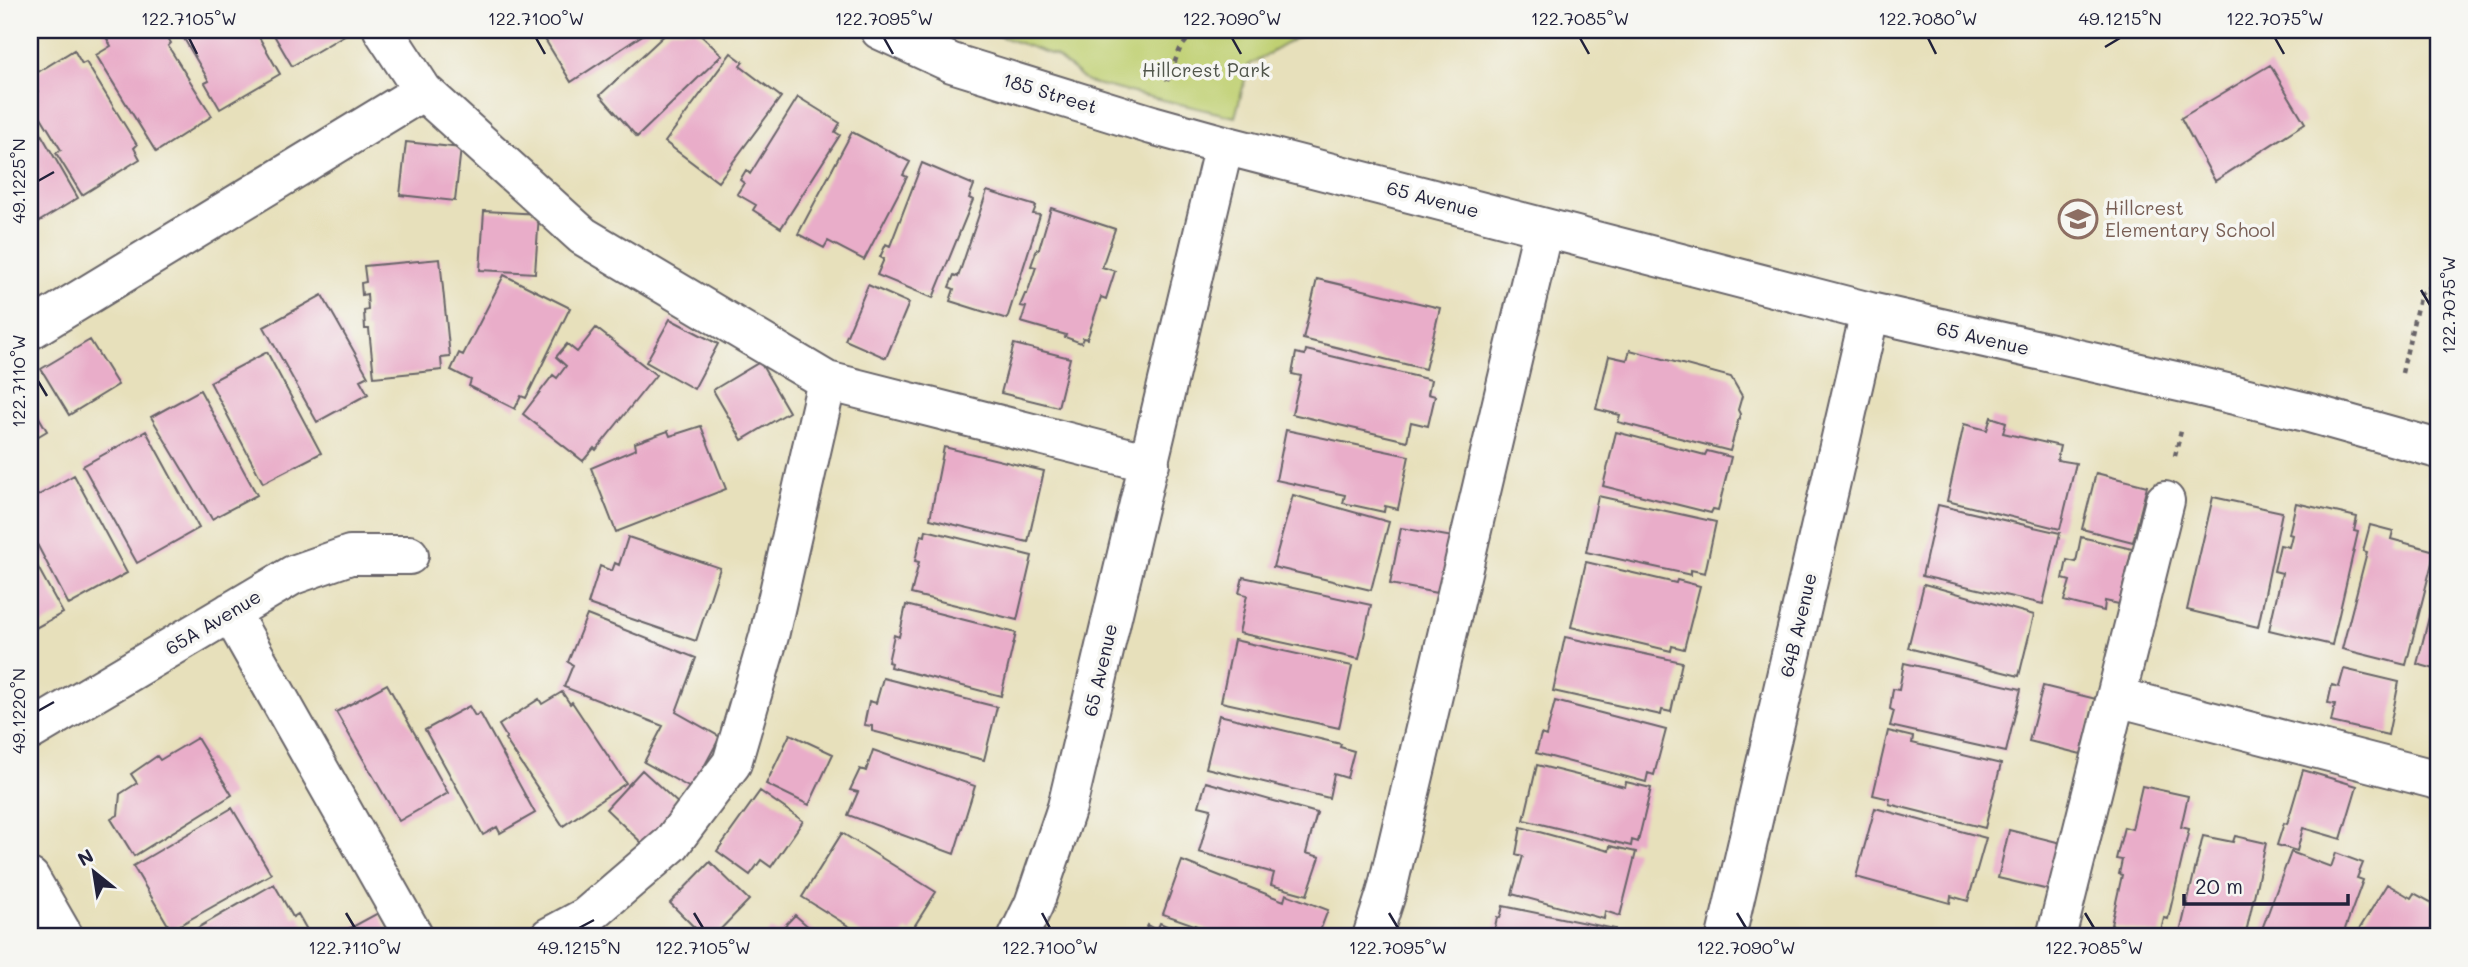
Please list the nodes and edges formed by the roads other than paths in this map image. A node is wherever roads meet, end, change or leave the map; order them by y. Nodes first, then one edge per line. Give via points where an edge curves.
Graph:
1 (383, 30) edge
2 (880, 30) edge
3 (423, 91) junction
4 (1224, 145) junction
5 (1543, 229) junction
6 (1870, 312) junction
7 (30, 330) edge
8 (827, 381) junction
9 (2438, 449) edge
10 (1150, 463) junction
11 (2169, 484) road end
12 (410, 555) dead end
13 (230, 611) junction
14 (2117, 697) junction
15 (30, 732) edge
16 (2438, 780) edge
17 (30, 878) edge
18 (1736, 935) edge
19 (64, 937) edge
20 (414, 937) edge
21 (549, 937) edge
22 (1018, 937) edge
23 (1372, 937) edge
24 (2056, 937) edge

1 - 3 street
2 - 4 street, 185 Street via 952,63
3 - 7 street
3 - 8 street via 583,236
4 - 5 street, 65 Avenue
4 - 10 street, 65 Avenue
5 - 6 street, 65 Avenue
5 - 23 street via 1386,894
6 - 9 street, 65 Avenue via 2193,384
6 - 18 street, 64B Avenue
8 - 10 street
8 - 21 street via 769,636 732,763 671,844 586,917
10 - 22 street, 65 Avenue via 1067,807
11 - 14 street
12 - 13 street, 65A Avenue via 350,555 293,575
13 - 15 street, 65A Avenue
13 - 20 street
14 - 16 street
14 - 24 street
17 - 19 street

